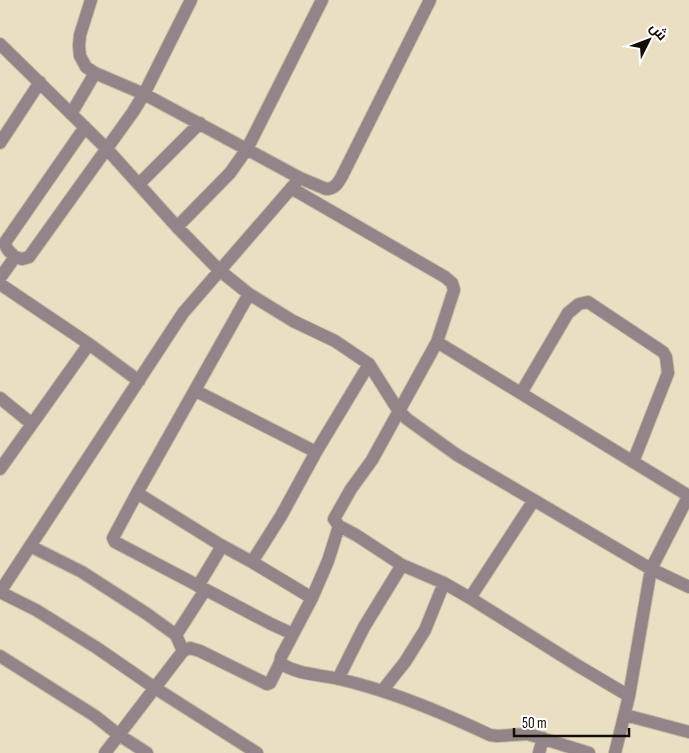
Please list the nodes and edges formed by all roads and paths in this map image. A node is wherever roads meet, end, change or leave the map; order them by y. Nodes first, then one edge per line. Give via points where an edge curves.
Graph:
1 (92, 0) edge
2 (191, 0) edge
3 (322, 0) edge
4 (430, 0) edge
5 (0, 44) edge
6 (95, 73) junction
7 (40, 82) junction
8 (144, 94) junction
9 (71, 114) junction
10 (200, 123) junction
11 (85, 127) junction
12 (0, 143) edge
13 (106, 148) junction
14 (247, 150) junction
15 (300, 178) junction
16 (139, 184) junction
17 (291, 188) junction
18 (177, 228) junction
19 (15, 257) junction
20 (219, 270) junction
21 (0, 278) edge
22 (0, 284) edge
23 (249, 294) junction
24 (438, 342) junction
25 (89, 344) junction
26 (369, 364) junction
27 (139, 381) junction
28 (196, 391) junction
29 (521, 393) junction
30 (0, 398) edge
31 (398, 410) junction
32 (32, 424) junction
33 (316, 452) junction
34 (633, 462) junction
35 (0, 470) edge
36 (138, 493) junction
37 (689, 496) edge
38 (534, 500) junction
39 (339, 526) junction
40 (30, 546) junction
41 (222, 546) junction
42 (252, 562) junction
43 (402, 565) junction
44 (651, 569) junction
45 (444, 583) junction
46 (689, 586) edge
47 (202, 588) junction
48 (312, 598) junction
49 (470, 598) junction
50 (293, 634) junction
51 (176, 635) junction
52 (184, 651) junction
53 (0, 656) edge
54 (280, 663) junction
55 (338, 679) junction
56 (155, 688) junction
57 (382, 691) junction
58 (629, 696) junction
59 (625, 715) junction
60 (689, 732) edge
61 (119, 735) junction
62 (543, 738) junction
63 (105, 753) edge
64 (147, 753) edge
65 (257, 753) edge
66 (539, 753) edge
67 (589, 753) edge
68 (615, 753) edge

1 - 6 street via 79,46 86,67
2 - 8 street
3 - 14 street
4 - 15 street via 339,182 335,187 326,189
5 - 7 street
6 - 8 street
6 - 9 street
7 - 9 street
7 - 12 street
8 - 10 street
8 - 13 street
9 - 11 street
10 - 14 street
10 - 16 street
11 - 13 street
11 - 19 street via 6,241 8,250
13 - 16 street
13 - 19 street via 29,257 22,260
14 - 15 street
14 - 18 street via 230,173
15 - 17 street
16 - 18 street
17 - 20 street
17 - 24 street via 452,283 454,290
18 - 20 street
19 - 21 street
20 - 23 street
20 - 27 street via 183,313
22 - 25 street
23 - 26 street via 292,321 335,341
23 - 28 street
24 - 29 street
24 - 31 street
25 - 27 street
25 - 32 street
26 - 31 street
26 - 33 street
27 - 40 street
28 - 33 street
28 - 36 street
29 - 34 street
29 - 34 street via 568,313 579,304 588,302 666,357 668,372
30 - 32 street
31 - 38 street via 457,455
31 - 39 street via 372,460 334,519
32 - 35 street
33 - 42 street
34 - 37 street
36 - 41 street
36 - 47 street via 113,538 115,542
37 - 44 street
38 - 44 street
38 - 49 street
39 - 43 street
39 - 48 street
40 - 51 street via 82,572
40 - 56 street via 0,592 36,610
41 - 42 street
41 - 47 street
42 - 48 street
43 - 45 street
43 - 55 street via 364,627
44 - 46 street
44 - 58 street
45 - 49 street
45 - 57 street via 425,630
47 - 50 street
47 - 51 street
48 - 50 street
49 - 58 street
50 - 54 street
51 - 52 street
52 - 54 street via 190,648 200,651 267,684
52 - 56 street
53 - 61 street via 95,716
54 - 55 street via 297,671
55 - 57 street
56 - 61 street
56 - 65 street
57 - 62 street via 490,735 528,734
58 - 59 street
59 - 60 street
59 - 68 street
61 - 63 street
61 - 64 street
62 - 66 street
62 - 67 street

